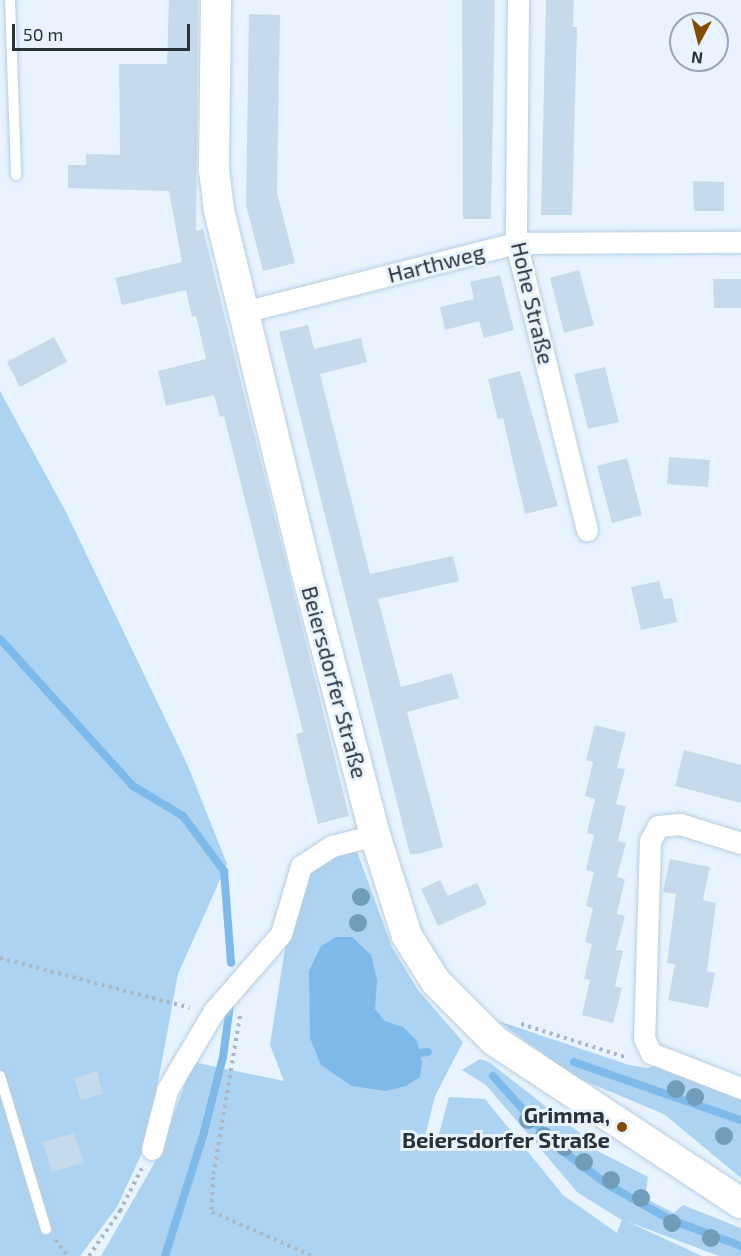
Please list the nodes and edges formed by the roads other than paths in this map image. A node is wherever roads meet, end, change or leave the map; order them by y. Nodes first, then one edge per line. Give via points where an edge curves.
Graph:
1 (10, 0) edge
2 (216, 0) edge
3 (518, 0) edge
4 (16, 175) dead end
5 (741, 242) edge
6 (516, 243) junction
7 (243, 312) junction
8 (587, 530) dead end
9 (375, 835) junction
10 (741, 843) edge
11 (0, 1076) edge
12 (741, 1088) edge
13 (152, 1149) road end
14 (741, 1203) edge
15 (46, 1229) dead end

1 - 4 lane
2 - 7 street, Beiersdorfer Straße via 214,171
3 - 6 street, Hohe Straße
5 - 6 street, Harthweg
6 - 7 street, Harthweg
6 - 8 street, Hohe Straße
7 - 9 street, Beiersdorfer Straße
9 - 13 street via 332,846 302,866 281,934 214,1011 166,1090
9 - 14 street, Beiersdorfer Straße via 407,936 451,1001 495,1041
10 - 12 street via 680,824 658,826 650,841 644,1038 645,1048 651,1053
11 - 15 lane

